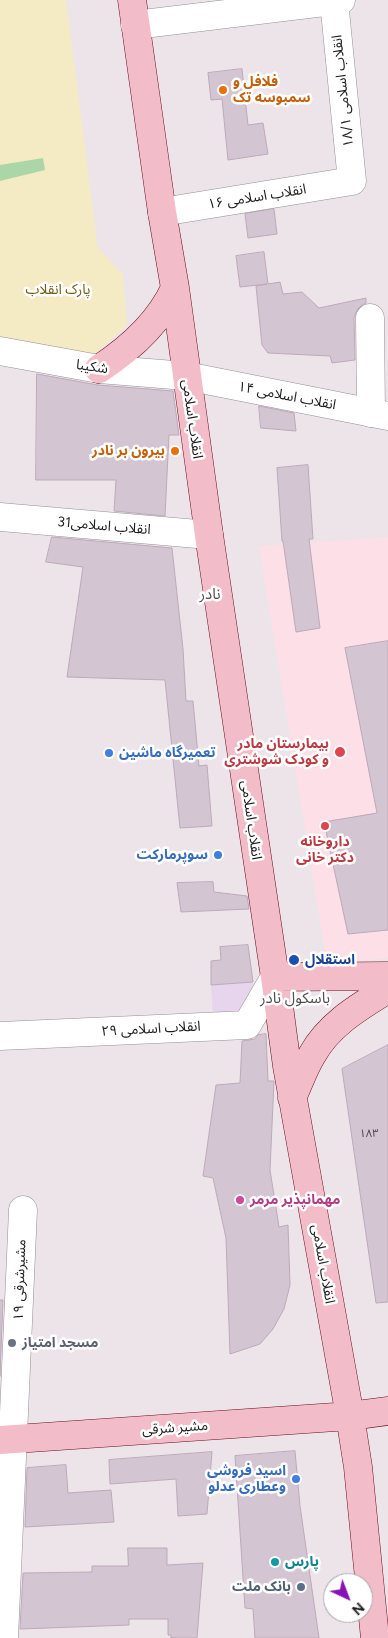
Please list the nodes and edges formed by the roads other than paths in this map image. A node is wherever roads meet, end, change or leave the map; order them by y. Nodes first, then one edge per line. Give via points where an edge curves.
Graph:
1 (338, 1) edge
2 (134, 13) edge
3 (352, 181) joint
4 (162, 212) junction
5 (175, 288) junction
6 (370, 318) dead end
7 (0, 351) edge
8 (99, 369) junction
9 (186, 376) junction
10 (380, 414) edge
11 (0, 517) edge
12 (209, 535) junction
13 (388, 976) edge
14 (275, 977) junction
15 (388, 988) edge
16 (0, 1036) edge
17 (292, 1098) junction
18 (23, 1210) dead end
19 (388, 1412) edge
20 (350, 1416) junction
21 (7, 1440) edge
22 (4, 1638) edge
23 (375, 1638) edge

1 - 2 street
1 - 3 street, ۱۸/۱ انقلاب اسلامی
2 - 4 main road, انقلاب اسلامی
3 - 4 street, ۱۶ انقلاب اسلامی
4 - 5 main road, انقلاب اسلامی
5 - 8 main road via 152,325 121,355
5 - 9 main road, انقلاب اسلامی
6 - 10 street
7 - 8 street, شکیبا
8 - 9 street, شکیبا
9 - 10 street, ۱۴ انقلاب اسلامی
9 - 12 main road, انقلاب اسلامی
11 - 12 street, 31انقلاب اسلامی
12 - 14 main road, انقلاب اسلامی
13 - 14 main road
14 - 16 street, انقلاب اسلامی ۲۹ via 247,1025
14 - 17 main road, انقلاب اسلامی
15 - 17 main road via 348,1014 326,1034 312,1054
17 - 20 main road, انقلاب اسلامی
18 - 21 street, مشیرشرقی ۱۹
19 - 20 main road, مشیر شرقی
20 - 21 main road, مشیر شرقی
20 - 23 main road, انقلاب اسلامی
21 - 22 street, مشیرشرقی ۱۹

